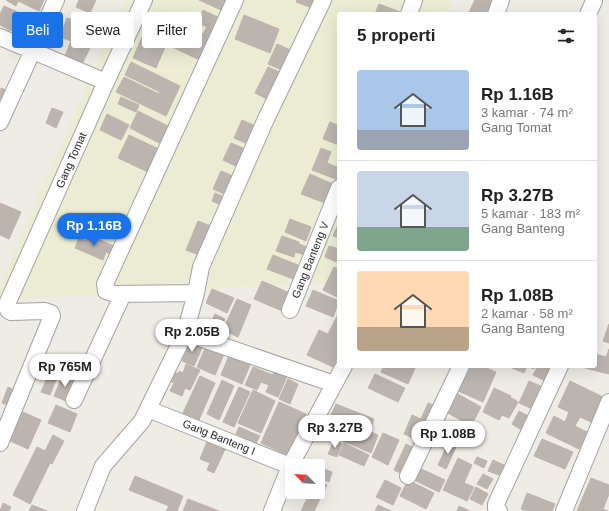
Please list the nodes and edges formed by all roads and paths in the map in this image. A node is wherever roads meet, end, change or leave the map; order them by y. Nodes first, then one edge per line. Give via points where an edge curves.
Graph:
1 (56, 0) edge
2 (144, 0) edge
3 (235, 0) edge
4 (323, 0) edge
5 (414, 0) edge
6 (501, 0) edge
7 (410, 12) edge
8 (497, 12) edge
9 (0, 38) edge
10 (33, 51) junction
11 (106, 82) junction
12 (0, 122) edge
13 (337, 193) edge
14 (196, 292) junction
15 (123, 294) junction
16 (290, 310) dead end
17 (185, 334) junction
18 (343, 368) edge
19 (460, 368) edge
20 (559, 368) edge
21 (334, 384) junction
22 (74, 400) dead end
23 (609, 402) edge
24 (148, 409) junction
25 (0, 443) edge
26 (294, 459) edge
27 (285, 464) edge
28 (408, 476) dead end
29 (285, 478) edge
30 (85, 511) edge
31 (272, 511) edge
32 (499, 511) edge
33 (564, 511) edge

1 - 10 street
2 - 11 street
3 - 15 street via 105,284 106,291
4 - 14 street via 266,119 201,267
5 - 7 street
6 - 8 street
9 - 10 street
10 - 11 street
10 - 12 street
11 - 25 street, Gang Tomat via 7,304 11,312 45,311 52,316
13 - 16 street, Gang Banteng V
14 - 15 street
14 - 17 street
15 - 22 street
17 - 21 street
17 - 24 street
18 - 21 street
19 - 28 street
20 - 32 street via 496,504
21 - 26 street
23 - 33 street
24 - 27 street, Gang Banteng I
24 - 30 street via 142,421 103,466
29 - 31 street

